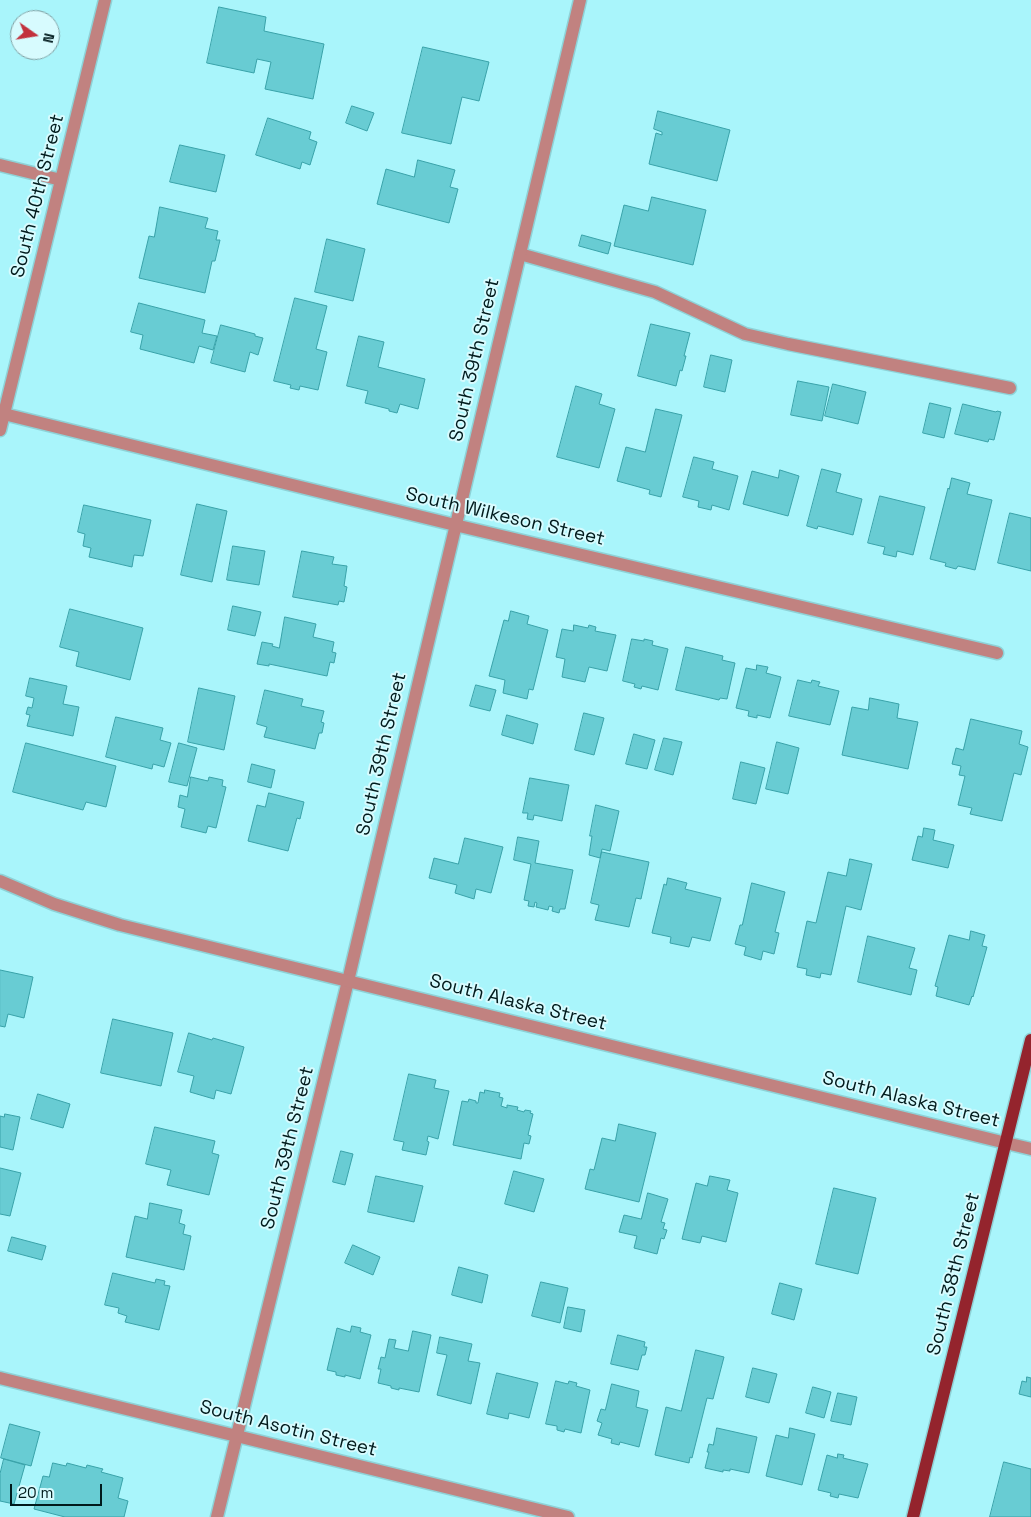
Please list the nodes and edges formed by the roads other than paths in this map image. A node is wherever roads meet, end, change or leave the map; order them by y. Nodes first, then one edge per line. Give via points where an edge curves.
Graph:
1 (105, 0) edge
2 (580, 0) edge
3 (0, 165) edge
4 (61, 180) junction
5 (520, 254) junction
6 (1010, 388) dead end
7 (4, 414) junction
8 (0, 430) edge
9 (455, 525) junction
10 (997, 653) dead end
11 (0, 881) edge
12 (348, 981) junction
13 (1031, 1040) edge
14 (1006, 1143) junction
15 (1031, 1149) edge
16 (0, 1378) edge
17 (238, 1436) junction
18 (218, 1517) edge
19 (568, 1517) edge
20 (913, 1517) edge

1 - 4 street, South 40th Street
2 - 5 street, South 39th Street
3 - 4 street
4 - 7 street, South 40th Street
5 - 6 street via 655,292 745,334
5 - 9 street, South 39th Street
7 - 8 street, South 40th Street
7 - 9 street, South Wilkeson Street
9 - 10 street, South Wilkeson Street
9 - 12 street, South 39th Street
11 - 12 street, South Alaska Street via 54,904 120,925
12 - 14 street, South Alaska Street
12 - 17 street, South 39th Street
13 - 14 main road, South 38th Street
14 - 15 street, South Alaska Street
14 - 20 main road, South 38th Street
16 - 17 street, South Asotin Street
17 - 18 street, South 39th Street
17 - 19 street, South Asotin Street

